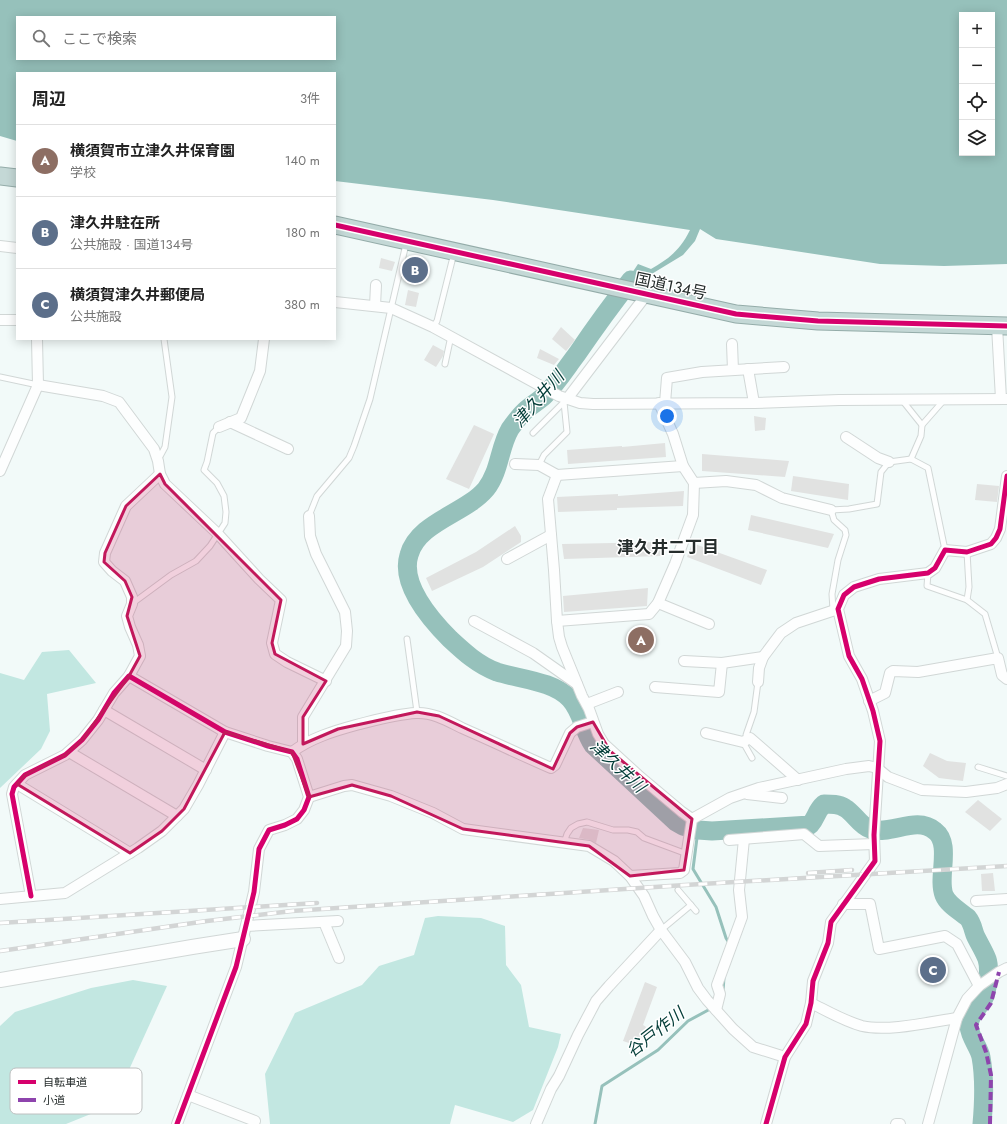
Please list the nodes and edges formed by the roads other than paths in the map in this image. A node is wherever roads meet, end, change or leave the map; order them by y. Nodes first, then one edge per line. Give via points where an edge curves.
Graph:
1 (0, 176) edge
2 (16, 178) edge
3 (336, 225) edge
4 (407, 241) junction
5 (0, 246) edge
6 (16, 248) edge
7 (455, 251) junction
8 (376, 285) dead end
9 (647, 294) junction
10 (336, 302) edge
11 (375, 306) junction
12 (391, 308) junction
13 (0, 320) edge
14 (16, 320) edge
15 (1002, 326) edge
16 (433, 327) junction
17 (451, 336) junction
18 (37, 340) edge
19 (164, 340) edge
20 (264, 340) edge
21 (732, 344) dead end
22 (446, 364) dead end
23 (784, 366) dead end
24 (748, 369) junction
25 (733, 370) junction
26 (0, 377) edge
27 (38, 385) junction
28 (563, 399) junction
29 (945, 399) junction
30 (1004, 399) edge
31 (902, 400) junction
32 (662, 403) junction
33 (754, 403) junction
34 (230, 422) junction
35 (922, 425) junction
36 (219, 427) joint
37 (533, 432) dead end
38 (846, 438) dead end
39 (288, 449) dead end
40 (911, 459) junction
41 (158, 461) junction
42 (889, 462) junction
43 (516, 464) dead end
44 (539, 464) junction
45 (683, 466) junction
46 (0, 471) edge
47 (160, 474) junction
48 (557, 475) junction
49 (1007, 476) edge
50 (694, 483) junction
51 (831, 510) junction
52 (309, 516) joint
53 (1004, 524) edge
54 (218, 534) junction
55 (551, 535) junction
56 (946, 550) junction
57 (967, 552) junction
58 (507, 559) dead end
59 (928, 573) junction
60 (966, 600) junction
61 (658, 603) junction
62 (132, 604) junction
63 (835, 609) junction
64 (474, 621) dead end
65 (557, 621) junction
66 (709, 624) dead end
67 (407, 639) dead end
68 (763, 657) junction
69 (998, 658) junction
70 (684, 661) dead end
71 (722, 663) junction
72 (129, 676) junction
73 (1007, 679) edge
74 (326, 681) junction
75 (758, 682) joint
76 (577, 684) junction
77 (655, 687) dead end
78 (618, 692) dead end
79 (869, 701) junction
80 (587, 704) junction
81 (104, 710) junction
82 (417, 712) junction
83 (591, 722) junction
84 (225, 732) junction
85 (706, 733) dead end
86 (746, 740) junction
87 (303, 744) junction
88 (69, 752) junction
89 (292, 752) junction
90 (752, 758) dead end
91 (978, 767) dead end
92 (877, 768) junction
93 (206, 770) junction
94 (1007, 776) edge
95 (798, 780) junction
96 (17, 784) junction
97 (1007, 784) edge
98 (743, 793) junction
99 (310, 797) junction
100 (782, 798) dead end
101 (177, 816) junction
102 (691, 824) junction
103 (729, 840) dead end
104 (744, 840) junction
105 (874, 840) junction
106 (564, 843) junction
107 (130, 853) junction
108 (687, 854) junction
109 (630, 876) junction
110 (678, 890) dead end
111 (31, 896) junction
112 (0, 899) edge
113 (1007, 899) edge
114 (976, 901) dead end
115 (843, 904) junction
116 (691, 905) junction
117 (696, 911) dead end
118 (338, 921) dead end
119 (324, 922) junction
120 (661, 930) junction
121 (245, 933) junction
122 (339, 958) dead end
123 (1007, 968) edge
124 (0, 980) edge
125 (981, 985) junction
126 (811, 1003) junction
127 (716, 1010) junction
128 (957, 1018) junction
129 (785, 1057) junction
130 (188, 1095) junction
131 (255, 1121) dead end
132 (177, 1124) edge
133 (536, 1124) edge
134 (766, 1124) edge
135 (896, 1124) edge
136 (900, 1124) edge
137 (928, 1124) edge

1 - 2 highway
3 - 4 highway, 国道134号
4 - 7 highway, 国道134号
4 - 12 lane
5 - 6 street
7 - 9 highway, 国道134号
7 - 16 lane via 437,321
8 - 11 street
9 - 15 highway, 国道134号 via 736,314 818,321
9 - 28 street
10 - 11 street
11 - 12 street
12 - 16 street
12 - 52 lane via 370,399 354,446 349,458 317,496
13 - 14 street
15 - 30 street
16 - 17 street
17 - 22 lane
17 - 28 street
18 - 27 street
19 - 41 lane via 172,397 165,447
20 - 34 street via 260,371 241,418
21 - 25 street
23 - 24 street
24 - 25 street
24 - 33 street
25 - 32 street via 666,378
26 - 27 lane
27 - 41 street via 103,396 119,402 154,449
27 - 46 street
28 - 32 street via 593,404
28 - 37 lane
28 - 44 lane via 567,432 544,455
29 - 30 street
29 - 31 street
29 - 35 lane
31 - 33 street
31 - 35 lane
32 - 33 street
32 - 45 street
34 - 36 street
34 - 39 street
35 - 40 lane via 921,436
36 - 54 lane via 213,434 204,470 217,483 224,496 226,523
38 - 42 street
40 - 42 lane
40 - 56 lane via 928,468
41 - 47 street
42 - 51 lane via 881,472 877,504
43 - 44 street
44 - 48 street
45 - 48 street
45 - 50 street
47 - 54 street via 165,484
47 - 62 street via 126,506 105,553 104,562 125,581 132,597
48 - 55 street via 548,499
49 - 53 street
50 - 51 street via 726,482 756,485 782,498
50 - 61 street via 693,515
51 - 63 lane via 834,520 845,530 846,535 838,560 832,594
52 - 74 street via 312,542 345,612 348,631 346,646
53 - 57 street via 991,544
54 - 62 lane via 196,561 171,574
54 - 74 street via 281,600 272,643 275,654
55 - 58 street
55 - 65 street
56 - 57 street
56 - 59 street via 935,568
57 - 60 lane via 969,587
59 - 60 lane via 928,586
59 - 63 street via 879,579 854,587 844,594
60 - 69 lane via 985,614
61 - 65 street via 649,614
61 - 66 street
62 - 72 street via 127,616 140,656
63 - 68 street via 796,623 781,633
63 - 79 street via 849,656 862,679
64 - 76 street via 533,653
65 - 76 street via 558,637
67 - 82 lane
68 - 71 street
68 - 75 street
69 - 73 street via 1002,675
69 - 79 street via 918,672 893,670 890,672 885,693
70 - 71 street
71 - 77 street via 719,692
72 - 81 street via 114,693
72 - 84 street
74 - 87 street via 303,717
75 - 86 lane via 754,712
76 - 80 street
78 - 80 street
79 - 92 street via 880,741
80 - 83 street
81 - 88 street via 90,730
81 - 93 street
82 - 83 street via 439,716 551,768 555,765 570,733 577,727
82 - 87 street via 338,729
83 - 102 street via 610,751 682,812
84 - 89 street
84 - 93 street
85 - 86 street
86 - 90 lane
86 - 95 street
87 - 89 street
88 - 96 street via 25,775
88 - 101 street
89 - 99 street
91 - 94 lane
92 - 95 street via 869,766
92 - 97 street via 888,777 922,790 966,792 997,788
92 - 105 street
93 - 101 street via 184,809
95 - 98 street
96 - 107 street
96 - 111 street via 12,794
98 - 100 street
98 - 102 street via 730,798
99 - 106 street via 344,786 352,786 392,796 463,828
99 - 121 street via 297,819 269,830 264,838 259,849 254,892
101 - 107 street via 162,831
102 - 108 street
103 - 104 street
104 - 105 street via 804,834 819,846
104 - 127 street via 739,890 742,917 717,985 720,994
105 - 115 street via 875,861
106 - 108 lane via 571,828 587,822 613,830 637,832 644,838
106 - 109 street via 595,849 614,861
107 - 111 street via 65,893
108 - 109 street via 684,870 680,872
109 - 120 street via 644,896
110 - 116 lane
111 - 112 street
113 - 114 street
115 - 125 street via 870,904 879,949 945,936 958,944
115 - 126 street via 831,922 828,943 813,980
116 - 117 lane
116 - 120 lane
118 - 119 street
119 - 121 street
119 - 122 street
120 - 127 street via 685,962 698,988
120 - 133 street via 596,1001
121 - 124 street via 192,947
121 - 130 street via 236,967
123 - 125 street
125 - 128 street via 967,999
126 - 128 street via 863,1026 889,1027
126 - 129 street via 806,1024
127 - 129 street via 732,1029 753,1047
128 - 137 street
129 - 134 street
130 - 131 street
130 - 132 street
135 - 136 street

